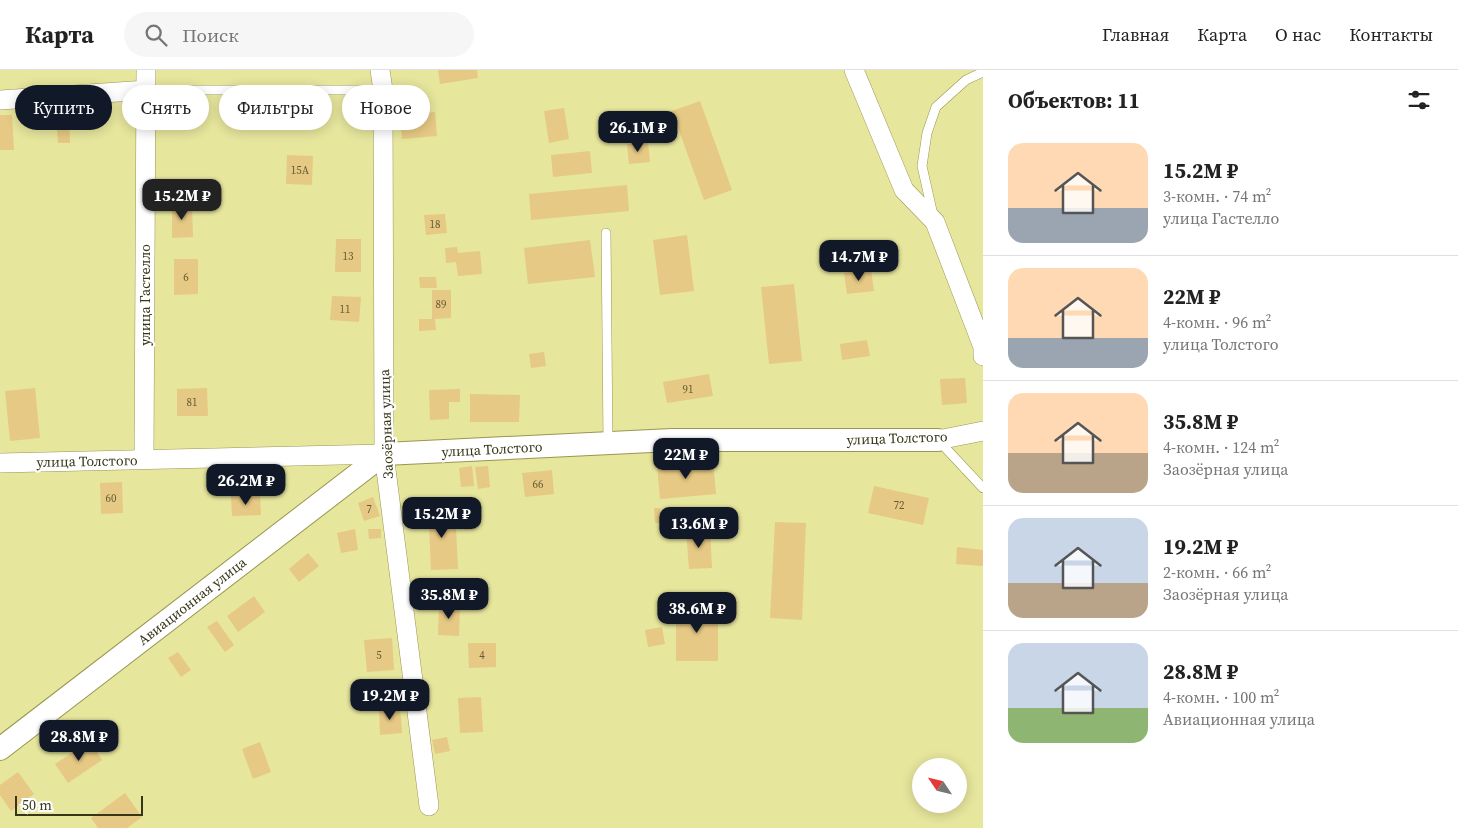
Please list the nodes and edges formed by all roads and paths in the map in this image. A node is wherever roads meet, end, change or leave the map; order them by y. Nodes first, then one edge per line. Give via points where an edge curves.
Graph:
1 (146, 70) edge
2 (380, 70) edge
3 (854, 70) edge
4 (983, 72) edge
5 (147, 85) edge
6 (382, 85) edge
7 (209, 90) edge
8 (342, 90) edge
9 (122, 92) edge
10 (0, 100) edge
11 (147, 130) edge
12 (383, 130) edge
13 (935, 222) junction
14 (606, 234) dead end
15 (983, 356) edge
16 (983, 431) edge
17 (938, 440) junction
18 (608, 443) junction
19 (384, 454) junction
20 (144, 460) junction
21 (0, 463) edge
22 (983, 488) edge
23 (0, 748) edge
24 (429, 806) dead end

1 - 5 street, улица Гастелло
2 - 6 street, Заозёрная улица
3 - 13 street via 904,190
4 - 13 lane via 966,80 936,107 927,134 922,166
7 - 8 lane
9 - 10 street
11 - 20 street, улица Гастелло
12 - 19 street, Заозёрная улица
13 - 15 street via 983,347
14 - 18 lane
16 - 17 street, улица Толстого
17 - 18 street, улица Толстого
17 - 22 lane
18 - 19 street, улица Толстого
19 - 20 street, улица Толстого
19 - 23 street, Авиационная улица
19 - 24 street, Заозёрная улица
20 - 21 street, улица Толстого

